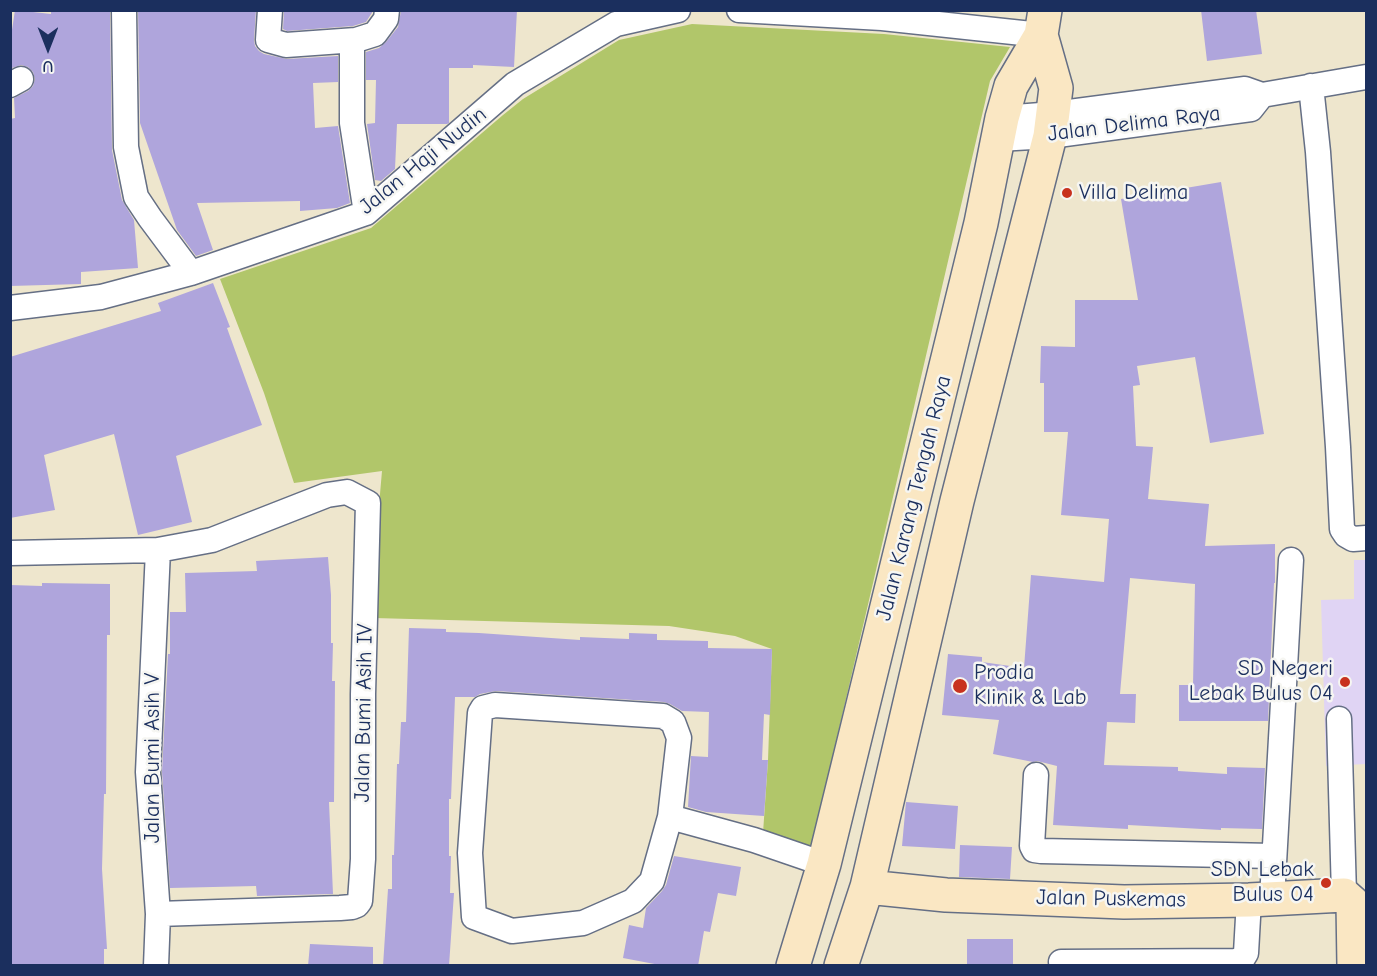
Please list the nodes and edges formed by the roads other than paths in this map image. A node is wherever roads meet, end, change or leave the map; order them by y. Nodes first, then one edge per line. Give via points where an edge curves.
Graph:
1 (124, 10) edge
2 (270, 10) edge
3 (387, 10) edge
4 (678, 10) edge
5 (739, 10) edge
6 (1043, 23) edge
7 (356, 40) junction
8 (1366, 77) edge
9 (1284, 91) junction
10 (1052, 125) junction
11 (1000, 128) junction
12 (366, 213) junction
13 (191, 273) junction
14 (10, 308) edge
15 (1366, 538) edge
16 (158, 550) junction
17 (10, 553) edge
18 (1291, 560) dead end
19 (1339, 719) dead end
20 (1036, 775) dead end
21 (670, 817) junction
22 (1273, 856) junction
23 (824, 864) junction
24 (867, 887) junction
25 (1350, 898) edge
26 (1270, 899) junction
27 (158, 914) junction
28 (1061, 962) dead end
29 (156, 966) edge
30 (793, 966) edge
31 (841, 966) edge
32 (1354, 966) edge

1 - 13 street via 126,147 136,197
2 - 7 street via 268,40 286,45
3 - 7 street via 386,19 375,34
4 - 12 street, Jalan Haji Nudin via 616,24 515,84
5 - 6 street
6 - 10 main road, Jalan Karang Tengah Raya via 1056,88
6 - 11 main road, Jalan Karang Tengah Raya via 1011,86
7 - 12 street via 352,47 352,123
8 - 9 street, Jalan Delima Raya
9 - 10 street, Jalan Delima Raya via 1245,89
9 - 15 street via 1318,152 1342,529 1353,539
10 - 11 street, Jalan Delima Raya
10 - 24 main road, Jalan Karang Tengah Raya via 957,501
11 - 23 main road, Jalan Karang Tengah Raya via 981,223
12 - 13 street, Jalan Haji Nudin
13 - 14 street, Jalan Haji Nudin via 101,297
16 - 17 street
16 - 27 street, Jalan Bumi Asih V via 148,772
16 - 27 street, Jalan Bumi Asih IV via 212,540 327,495 347,492 368,503 360,901 352,907 340,908
18 - 22 street
19 - 25 street
20 - 22 street via 1034,850
21 - 21 street via 652,881 633,901 583,923 512,931 474,917 470,853 483,708 495,705 663,716 673,722 679,738
21 - 23 street
22 - 26 street
23 - 30 main road, Jalan Karang Tengah Raya
24 - 26 main road, Jalan Puskemas via 946,895 1124,902
24 - 31 main road, Jalan Karang Tengah Raya
25 - 26 main road, Jalan Puskemas
25 - 32 main road
26 - 28 street via 1246,953 1236,961
27 - 29 street, Jalan Bumi Asih V

